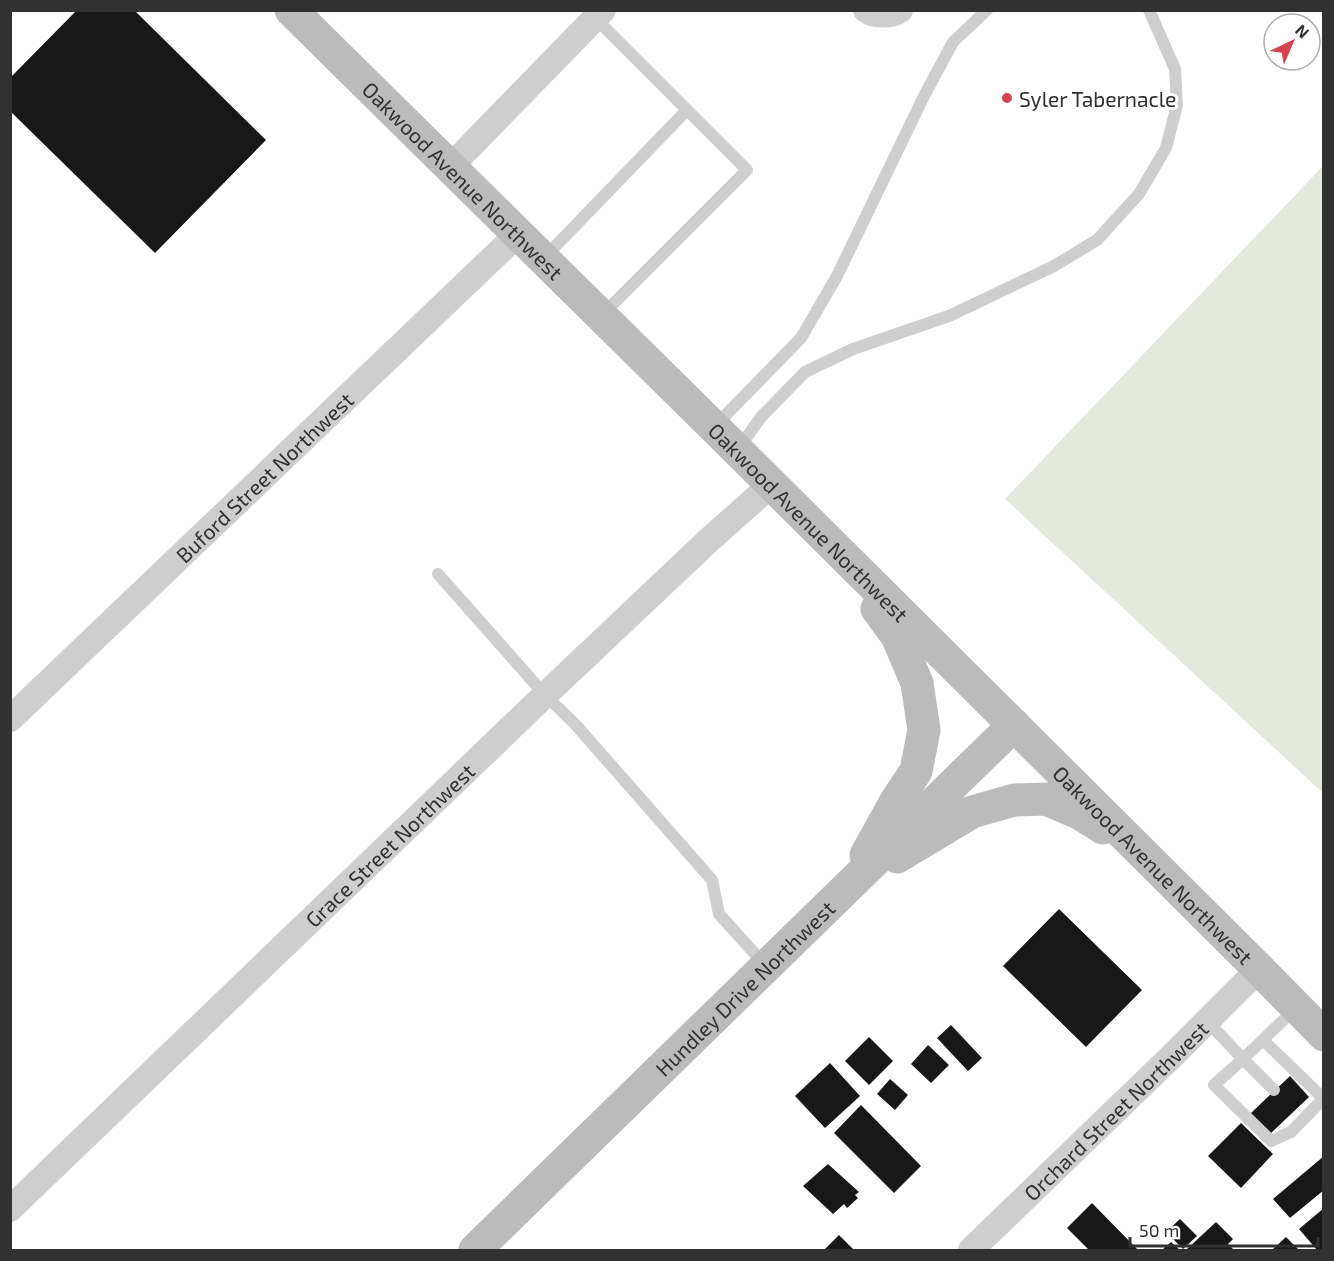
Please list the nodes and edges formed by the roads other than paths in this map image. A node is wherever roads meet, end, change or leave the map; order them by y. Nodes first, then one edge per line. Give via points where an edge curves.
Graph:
1 (291, 10) edge
2 (866, 10) edge
3 (900, 10) edge
4 (987, 10) edge
5 (1149, 10) edge
6 (599, 14) edge
7 (687, 110) junction
8 (450, 167) junction
9 (518, 234) junction
10 (543, 259) junction
11 (601, 316) junction
12 (714, 427) junction
13 (737, 450) junction
14 (772, 484) junction
15 (818, 530) junction
16 (438, 574) dead end
17 (544, 695) junction
18 (10, 719) edge
19 (1014, 725) junction
20 (1142, 852) junction
21 (849, 886) junction
22 (766, 966) junction
23 (1259, 969) junction
24 (1297, 1007) junction
25 (1207, 1021) junction
26 (1323, 1035) edge
27 (1263, 1040) junction
28 (1243, 1059) junction
29 (1274, 1090) dead end
30 (1323, 1098) edge
31 (10, 1209) edge
32 (474, 1251) edge
33 (971, 1251) edge

1 - 8 street, Oakwood Avenue Northwest
2 - 3 street via 895,14
4 - 12 lane via 953,42 837,276 801,338
5 - 13 lane via 1175,69 1177,105 1166,148 1139,194 1098,240 1054,266 948,316 853,349 805,372 761,417
6 - 7 lane
6 - 8 street
7 - 10 lane
7 - 11 lane via 747,170
8 - 9 street, Oakwood Avenue Northwest
9 - 10 street, Oakwood Avenue Northwest
9 - 18 street, Buford Street Northwest
10 - 11 street, Oakwood Avenue Northwest
11 - 12 street, Oakwood Avenue Northwest
12 - 13 street, Oakwood Avenue Northwest
13 - 14 street, Oakwood Avenue Northwest
14 - 15 street, Oakwood Avenue Northwest
14 - 17 street, Grace Street Northwest
15 - 19 street, Oakwood Avenue Northwest
15 - 21 street via 897,636 917,683 924,730 916,771
16 - 17 lane
17 - 22 lane via 575,724 712,880 719,914
17 - 31 street, Grace Street Northwest
19 - 20 street, Oakwood Avenue Northwest
19 - 21 street, Hundley Drive Northwest
20 - 21 street via 1079,813 1046,799 1014,800 972,812
20 - 23 street, Oakwood Avenue Northwest
21 - 22 street, Hundley Drive Northwest
22 - 32 street, Hundley Drive Northwest
23 - 24 street, Oakwood Avenue Northwest
23 - 25 street, Orchard Street Northwest
24 - 26 street, Oakwood Avenue Northwest
24 - 27 lane
25 - 28 lane
25 - 33 street, Orchard Street Northwest
27 - 28 lane
27 - 30 lane
28 - 29 lane
28 - 30 lane via 1214,1085 1271,1141 1291,1132 1299,1114

